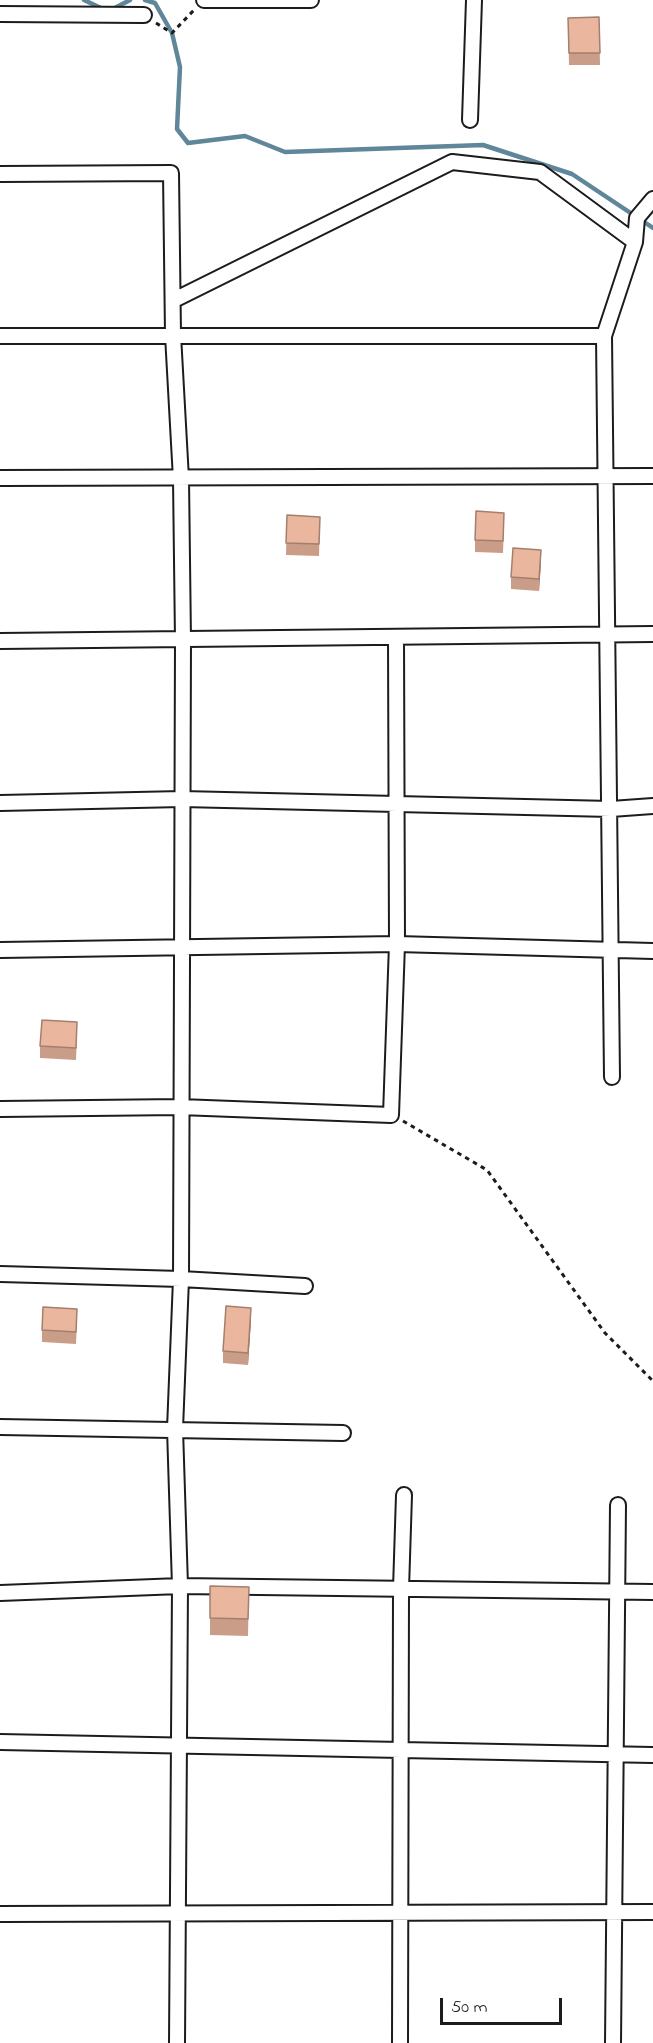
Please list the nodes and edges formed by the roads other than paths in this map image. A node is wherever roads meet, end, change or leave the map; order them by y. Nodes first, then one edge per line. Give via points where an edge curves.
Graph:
1 (204, 0) edge
2 (311, 0) edge
3 (474, 0) edge
4 (285, 1) edge
5 (0, 14) edge
6 (144, 15) road end
7 (470, 120) dead end
8 (0, 174) edge
9 (653, 199) edge
10 (635, 242) junction
11 (174, 300) junction
12 (173, 335) junction
13 (0, 336) edge
14 (604, 336) junction
15 (605, 476) junction
16 (653, 476) edge
17 (0, 478) edge
18 (181, 478) junction
19 (653, 634) edge
20 (607, 635) junction
21 (396, 638) junction
22 (183, 640) junction
23 (0, 641) edge
24 (182, 799) junction
25 (0, 803) edge
26 (399, 804) junction
27 (653, 806) edge
28 (611, 809) junction
29 (398, 944) junction
30 (182, 947) junction
31 (0, 950) edge
32 (612, 951) junction
33 (653, 951) edge
34 (612, 1077) dead end
35 (180, 1107) junction
36 (0, 1109) edge
37 (0, 1274) edge
38 (181, 1279) junction
39 (305, 1286) dead end
40 (0, 1427) edge
41 (175, 1428) junction
42 (343, 1434) dead end
43 (404, 1495) dead end
44 (618, 1505) dead end
45 (180, 1586) junction
46 (400, 1589) junction
47 (617, 1591) junction
48 (653, 1592) edge
49 (0, 1593) edge
50 (0, 1742) edge
51 (177, 1745) junction
52 (400, 1749) junction
53 (616, 1754) junction
54 (652, 1755) edge
55 (176, 1912) junction
56 (400, 1912) junction
57 (614, 1912) junction
58 (653, 1912) edge
59 (0, 1914) edge
60 (177, 2043) edge
61 (400, 2043) edge
62 (613, 2043) edge

1 - 4 street
2 - 4 street
3 - 7 street
5 - 6 street
8 - 11 street via 171,173
9 - 10 street via 637,218
10 - 11 street via 540,172 452,162
10 - 14 street
11 - 12 street
12 - 13 street
12 - 14 street
12 - 18 street
14 - 15 street
15 - 16 street
15 - 18 street
15 - 20 street
17 - 18 street
18 - 22 street
19 - 20 street
20 - 21 street
20 - 28 street
21 - 22 street
21 - 26 street
22 - 23 street
22 - 24 street
24 - 25 street
24 - 26 street
24 - 30 street
26 - 28 street
26 - 29 street
27 - 28 street
28 - 32 street
29 - 30 street
29 - 32 street
29 - 35 street via 391,1115
30 - 31 street
30 - 35 street
32 - 33 street
32 - 34 street
35 - 36 street
35 - 38 street
37 - 38 street
38 - 39 street
38 - 41 street
40 - 41 street
41 - 42 street
41 - 45 street
43 - 46 street
44 - 47 street
45 - 46 street
45 - 49 street
45 - 51 street
46 - 47 street
46 - 52 street
47 - 48 street
47 - 53 street
50 - 51 street
51 - 52 street
51 - 55 street
52 - 53 street
52 - 56 street
53 - 54 street
53 - 57 street
55 - 56 street
55 - 59 street
55 - 60 street
56 - 57 street
56 - 61 street
57 - 58 street
57 - 62 street

